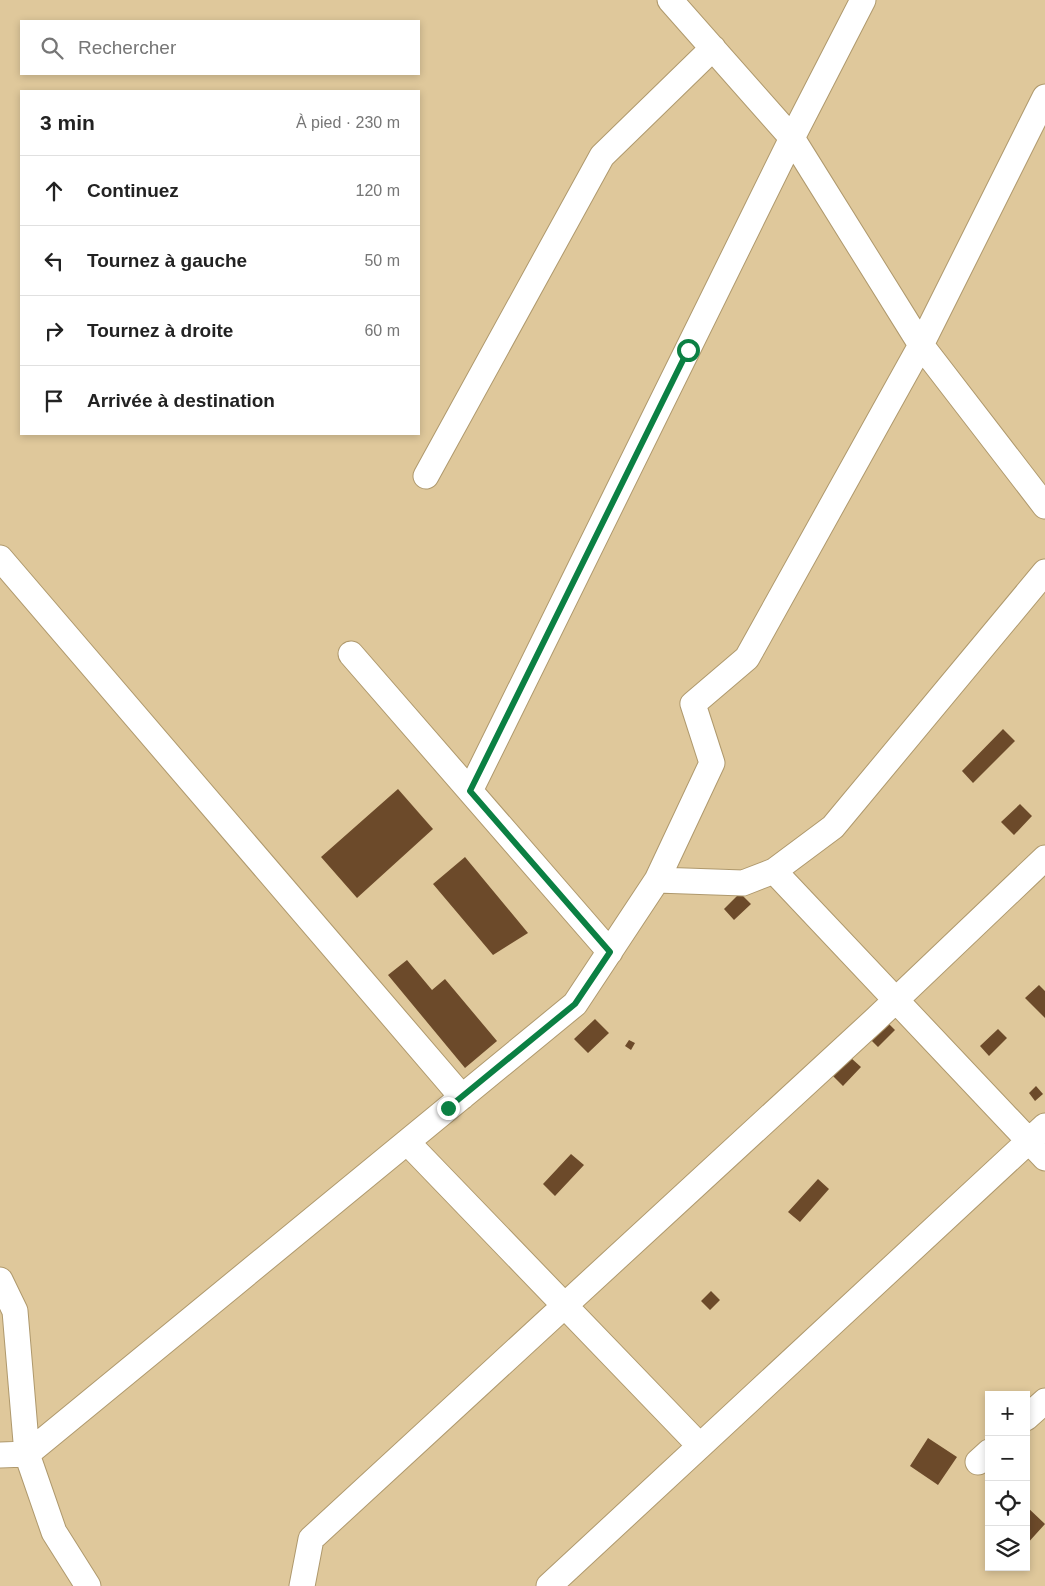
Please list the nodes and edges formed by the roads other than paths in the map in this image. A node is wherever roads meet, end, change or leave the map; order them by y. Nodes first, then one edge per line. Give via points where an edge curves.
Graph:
1 (670, 0) edge
2 (863, 0) edge
3 (713, 48) junction
4 (1045, 97) edge
5 (792, 138) junction
6 (921, 345) junction
7 (426, 476) dead end
8 (1045, 506) edge
9 (0, 558) edge
10 (1045, 572) edge
11 (351, 654) dead end
12 (470, 791) junction
13 (1045, 858) edge
14 (774, 871) junction
15 (657, 880) junction
16 (610, 952) junction
17 (896, 1000) junction
18 (462, 1097) junction
19 (407, 1142) junction
20 (1040, 1142) edge
21 (0, 1280) edge
22 (564, 1306) junction
23 (1045, 1401) edge
24 (1030, 1414) edge
25 (700, 1446) junction
26 (27, 1454) junction
27 (0, 1455) edge
28 (88, 1586) edge
29 (302, 1586) edge
30 (549, 1586) edge

1 - 3 street
2 - 5 street
3 - 5 street
3 - 7 street via 602,156
4 - 6 street
5 - 6 street
5 - 12 street
6 - 8 street
6 - 15 street via 747,658 693,704 712,763
9 - 18 street
10 - 14 street via 833,827
11 - 12 street
12 - 16 street
13 - 17 street
14 - 15 street via 743,883
14 - 17 street
15 - 16 street
16 - 18 street via 575,1004
17 - 20 street
17 - 22 street
18 - 19 street
19 - 22 street
19 - 26 street
20 - 25 street
21 - 26 street via 15,1311
22 - 25 street
22 - 29 street via 311,1539
23 - 24 street
25 - 30 street
26 - 27 street
26 - 28 street via 54,1532

